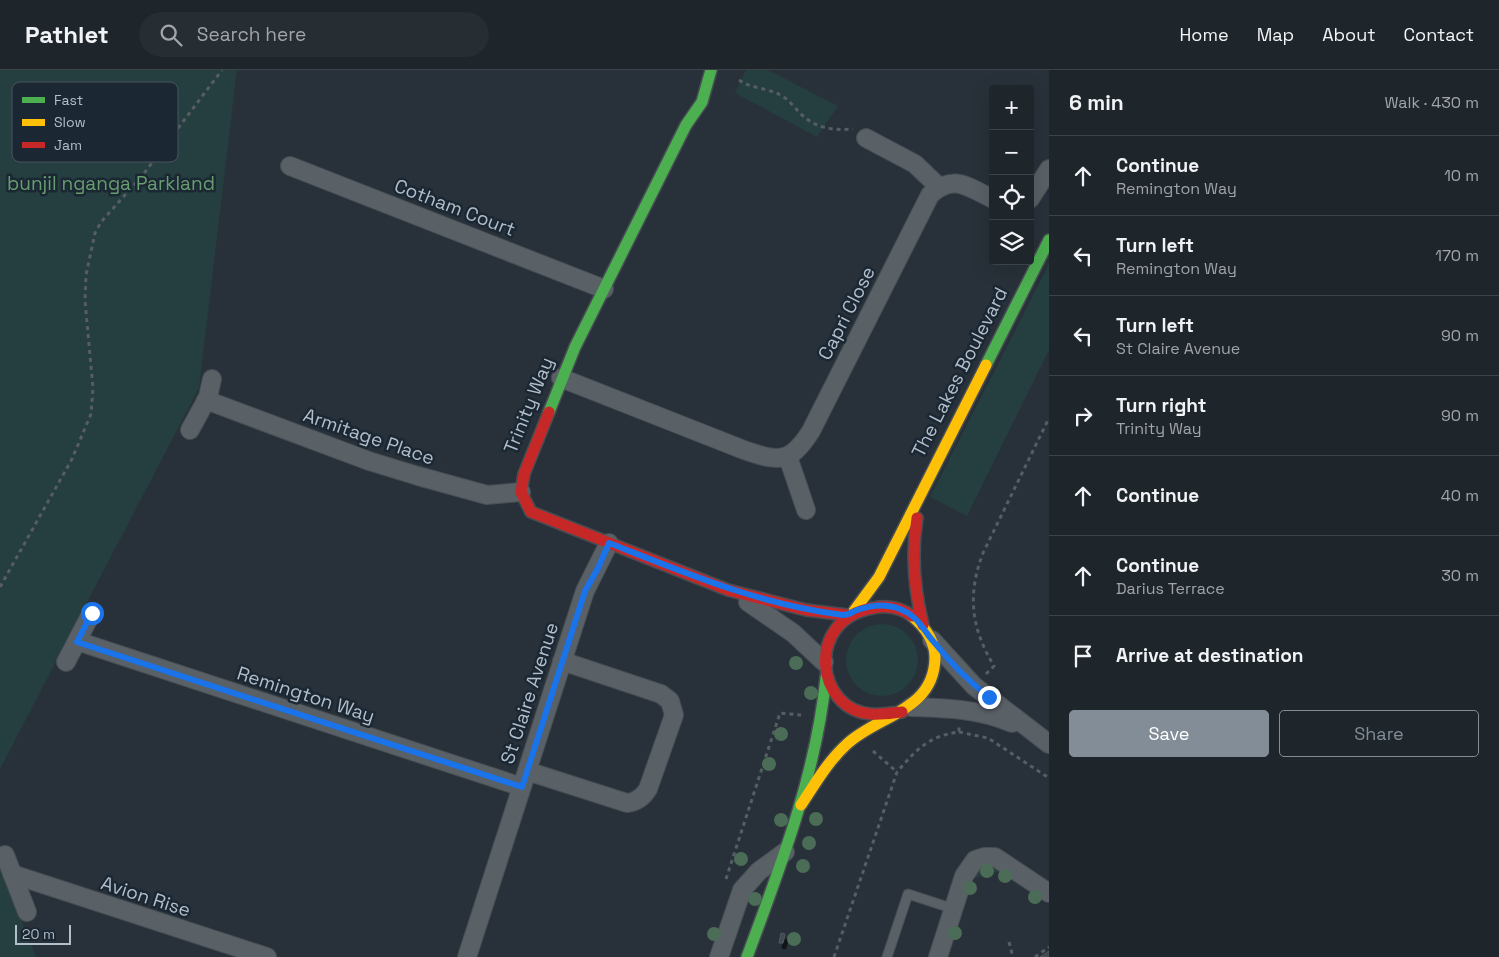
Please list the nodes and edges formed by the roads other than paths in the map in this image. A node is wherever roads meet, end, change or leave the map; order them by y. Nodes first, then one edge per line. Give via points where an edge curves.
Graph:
1 (698, 70) edge
2 (711, 70) edge
3 (686, 125) junction
4 (862, 133) road end
5 (290, 166) dead end
6 (1049, 169) edge
7 (938, 186) junction
8 (1034, 193) edge
9 (989, 197) edge
10 (1049, 240) edge
11 (604, 289) junction
12 (561, 378) junction
13 (212, 379) dead end
14 (206, 400) junction
15 (190, 430) dead end
16 (788, 457) junction
17 (521, 492) junction
18 (921, 496) junction
19 (806, 510) dead end
20 (603, 540) junction
21 (728, 590) junction
22 (92, 612) dead end
23 (850, 613) junction
24 (927, 633) junction
25 (77, 642) junction
26 (562, 661) junction
27 (66, 662) dead end
28 (825, 670) junction
29 (907, 709) junction
30 (1033, 733) junction
31 (1049, 744) edge
32 (524, 779) junction
33 (801, 805) junction
34 (786, 852) junction
35 (5, 855) dead end
36 (12, 874) junction
37 (1049, 893) edge
38 (954, 909) junction
39 (27, 912) dead end
40 (769, 932) dead end
41 (467, 955) edge
42 (266, 957) edge
43 (719, 957) edge
44 (748, 957) edge
45 (887, 957) edge
46 (938, 957) edge

1 - 3 street, Trinity Way
2 - 3 street, Trinity Way via 702,102
3 - 11 street, Trinity Way
4 - 7 street via 915,164
5 - 11 street, Cotham Court
6 - 8 street
7 - 9 street via 954,182
7 - 16 street, Capri Close via 923,205 811,430
10 - 18 street, The Lakes Boulevard
11 - 12 street, Trinity Way
12 - 16 street via 744,450 769,458
12 - 17 street, Trinity Way via 524,474
13 - 14 street
14 - 15 street
14 - 17 street, Armitage Place via 418,476 487,495
16 - 19 street
17 - 20 street via 526,506 540,517
18 - 23 street, The Lakes Boulevard via 879,577
18 - 24 street, The Lakes Boulevard via 911,559 913,587
20 - 21 street
20 - 26 street, St Claire Avenue via 598,568 585,591
21 - 23 street via 806,610
21 - 28 street via 768,613
22 - 25 street
23 - 24 street via 872,605 891,606 908,613
23 - 28 street via 834,628 826,644
24 - 29 street via 936,658 933,677 925,694
24 - 30 street via 974,686
25 - 27 street
25 - 32 street, Remington Way
26 - 32 street, St Claire Avenue
26 - 32 street, Remington Way via 661,694 670,701 674,715 648,789 644,796 632,803
28 - 29 street via 835,694 848,707 884,716
28 - 33 street via 824,717
29 - 30 street via 960,708 995,716
29 - 33 street via 855,736 830,762
30 - 31 street
32 - 41 street, St Claire Avenue
33 - 34 street
34 - 40 street
34 - 43 street via 759,871 742,890
34 - 44 street
35 - 36 street
36 - 39 street
36 - 42 street, Avion Rise
37 - 38 street via 995,857 984,857 969,867
38 - 45 lane via 908,894
38 - 46 street

